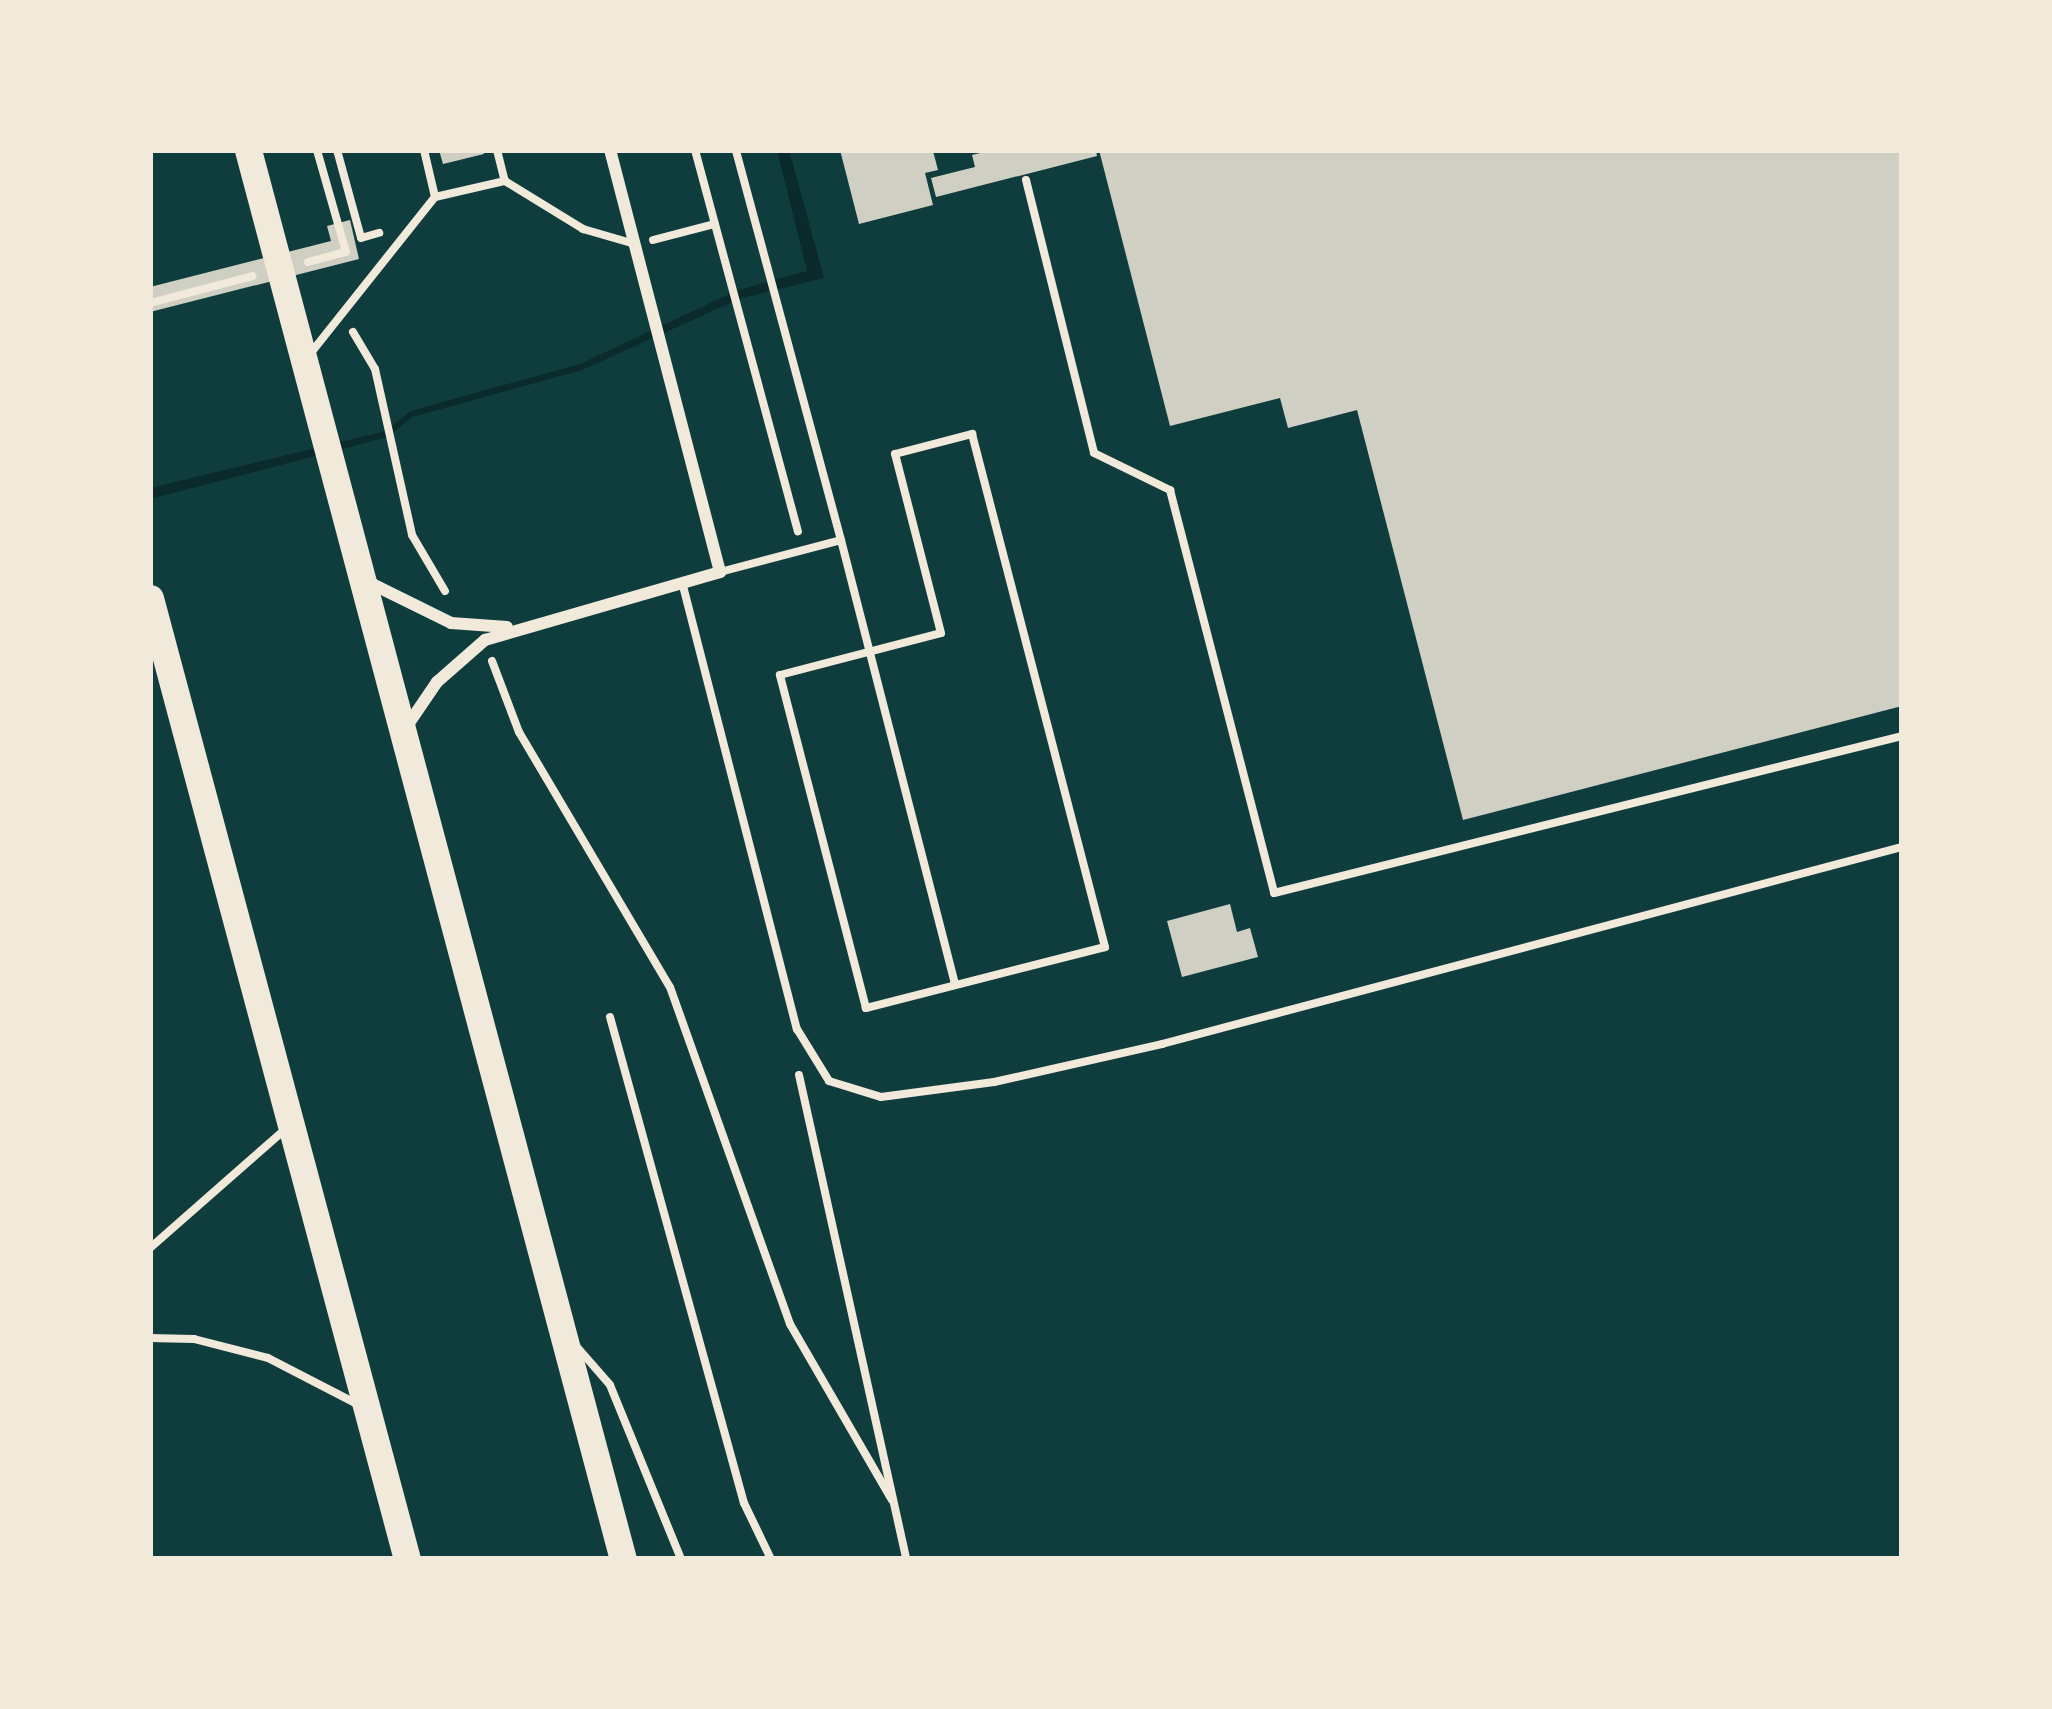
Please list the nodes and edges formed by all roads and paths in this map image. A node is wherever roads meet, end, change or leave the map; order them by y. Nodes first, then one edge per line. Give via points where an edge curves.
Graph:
1 (248, 150) edge
2 (317, 150) edge
3 (338, 150) edge
4 (424, 150) edge
5 (497, 150) edge
6 (610, 150) edge
7 (695, 150) edge
8 (736, 150) edge
9 (1026, 180) dead end
10 (505, 181) junction
11 (435, 197) junction
12 (715, 224) junction
13 (410, 226) junction
14 (361, 238) junction
15 (635, 244) junction
16 (363, 250) dead end
17 (346, 252) dead end
18 (342, 307) junction
19 (303, 365) junction
20 (841, 540) junction
21 (803, 550) junction
22 (720, 572) junction
23 (358, 577) junction
24 (682, 582) junction
25 (150, 598) edge
26 (483, 633) junction
27 (869, 651) junction
28 (400, 736) junction
29 (1902, 736) edge
30 (1902, 847) edge
31 (956, 986) junction
32 (610, 1017) dead end
33 (797, 1029) junction
34 (288, 1126) junction
35 (150, 1248) edge
36 (568, 1337) junction
37 (150, 1338) edge
38 (364, 1407) junction
39 (892, 1500) junction
40 (407, 1559) edge
41 (623, 1559) edge
42 (681, 1559) edge
43 (771, 1559) edge
44 (906, 1559) edge

1 - 19 highway
2 - 17 path
3 - 14 path
4 - 11 lane
5 - 10 lane
6 - 15 street
7 - 12 path
8 - 20 lane
9 - 29 lane via 1094,453 1170,490 1274,893
10 - 11 lane
10 - 15 lane via 584,229
11 - 13 lane
12 - 15 path
12 - 21 path
13 - 14 path
13 - 18 lane
14 - 16 path
15 - 22 street
18 - 19 lane
18 - 26 path via 375,369 412,535 431,577
19 - 23 highway
20 - 21 lane
20 - 27 lane
21 - 22 lane
22 - 24 street
23 - 26 street
23 - 28 highway
24 - 26 street
24 - 33 lane
25 - 34 highway
26 - 28 street
26 - 39 path via 519,732 670,987 790,1324
27 - 31 lane
27 - 31 lane via 780,675 866,1008
27 - 31 lane via 941,633 895,454 972,434 1105,947
28 - 36 highway
30 - 33 lane via 994,1082 881,1096 829,1082
32 - 43 lane via 744,1503
33 - 39 path via 800,1099 847,1268
34 - 35 lane
34 - 38 highway
36 - 41 highway
36 - 42 lane via 610,1385
37 - 38 lane via 194,1339 268,1358
38 - 40 highway
39 - 44 path

